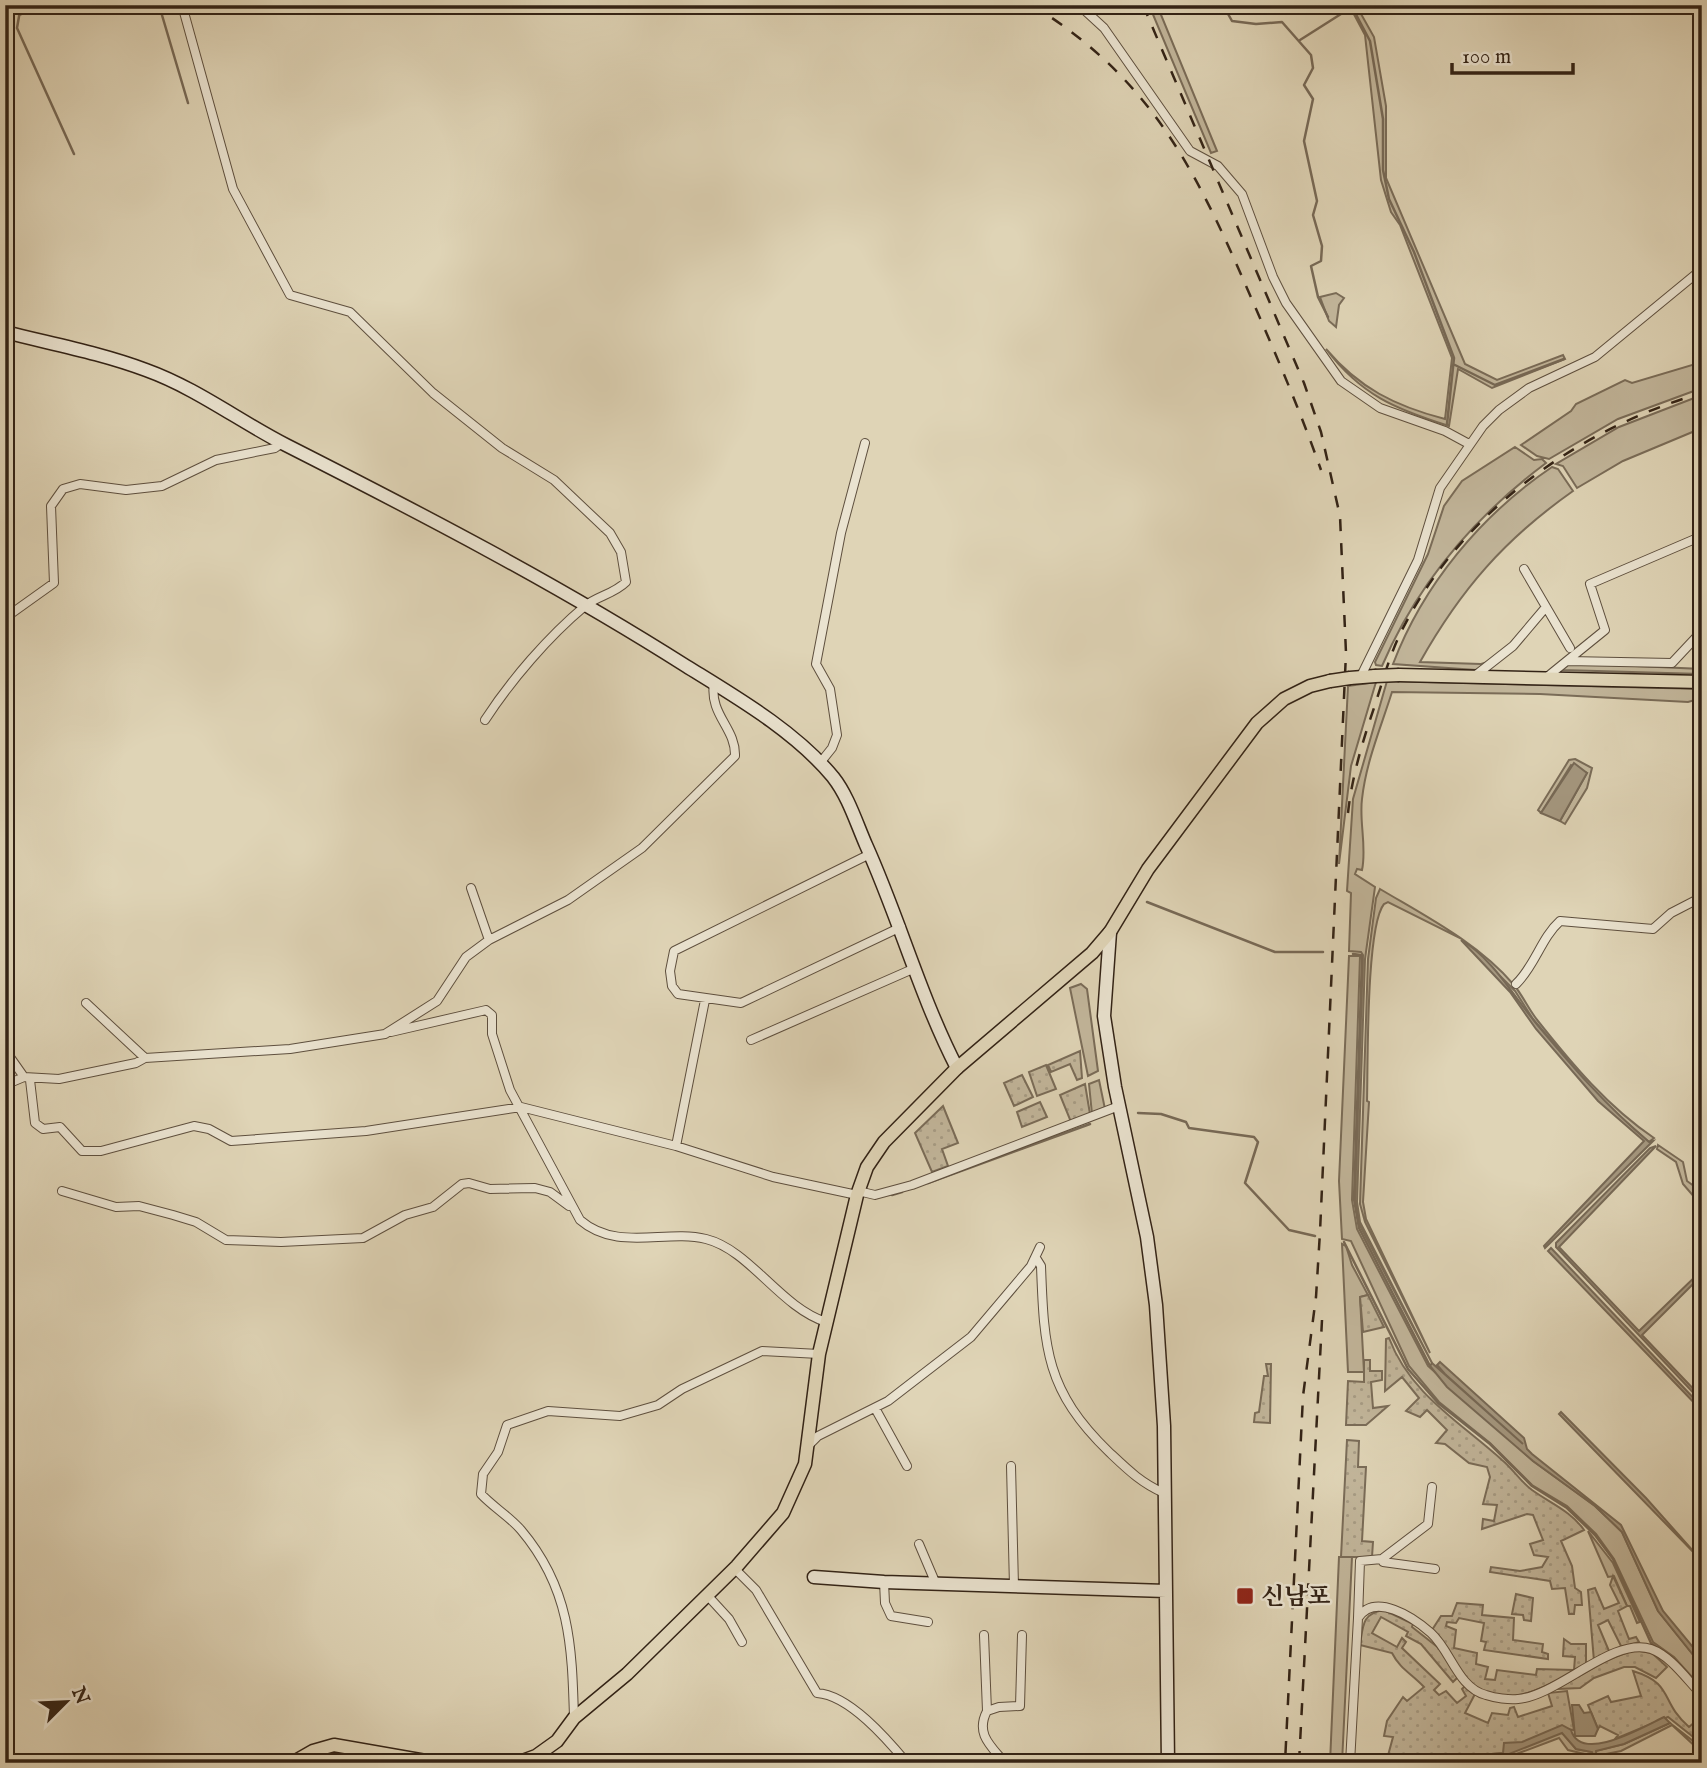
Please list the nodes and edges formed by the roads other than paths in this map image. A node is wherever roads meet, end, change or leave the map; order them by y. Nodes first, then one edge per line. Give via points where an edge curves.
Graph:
1 (182, 5) edge
2 (1079, 5) edge
3 (1702, 269) edge
4 (5, 332) edge
5 (282, 443) junction
6 (865, 443) dead end
7 (1469, 444) junction
8 (1702, 536) edge
9 (1524, 569) dead end
10 (586, 605) junction
11 (1546, 607) junction
12 (5, 618) edge
13 (1702, 631) edge
14 (1570, 648) dead end
15 (1568, 661) junction
16 (1474, 676) junction
17 (1356, 677) junction
18 (1547, 677) junction
19 (1702, 682) edge
20 (714, 683) junction
21 (485, 720) dead end
22 (820, 763) junction
23 (870, 853) junction
24 (471, 888) dead end
25 (1702, 897) edge
26 (901, 927) junction
27 (1110, 932) junction
28 (489, 940) junction
29 (915, 968) junction
30 (1516, 984) dead end
31 (705, 1000) junction
32 (86, 1003) dead end
33 (385, 1034) junction
34 (751, 1040) dead end
35 (5, 1050) edge
36 (145, 1058) junction
37 (957, 1068) junction
38 (27, 1078) junction
39 (5, 1084) edge
40 (1119, 1106) junction
41 (521, 1107) junction
42 (676, 1146) junction
43 (62, 1191) dead end
44 (858, 1193) junction
45 (572, 1208) junction
46 (1040, 1247) dead end
47 (1036, 1258) junction
48 (826, 1322) junction
49 (819, 1354) junction
50 (874, 1408) junction
51 (809, 1445) junction
52 (907, 1466) dead end
53 (1011, 1466) dead end
54 (1432, 1487) dead end
55 (1164, 1493) junction
56 (919, 1544) dead end
57 (1382, 1559) junction
58 (734, 1568) junction
59 (1434, 1569) dead end
60 (814, 1577) dead end
61 (884, 1582) junction
62 (936, 1584) junction
63 (1014, 1586) junction
64 (1166, 1591) junction
65 (707, 1595) junction
66 (1358, 1618) junction
67 (928, 1622) dead end
68 (1022, 1634) dead end
69 (984, 1635) dead end
70 (742, 1642) dead end
71 (1702, 1695) edge
72 (987, 1711) junction
73 (574, 1718) junction
74 (292, 1763) edge
75 (437, 1763) edge
76 (517, 1763) edge
77 (907, 1763) edge
78 (1005, 1763) edge
79 (1168, 1763) edge
80 (1350, 1763) edge

1 - 10 street via 233,189 290,295 350,312 433,393 502,448 554,480 610,533 621,552 626,582
2 - 7 street via 1104,28 1190,152 1218,166 1242,194 1286,303 1341,381 1380,408
3 - 7 street via 1595,357 1514,398
4 - 5 main road via 145,369
5 - 10 main road via 441,523
5 - 12 street via 216,460 162,486 126,490 80,484 63,489 51,506 54,583
6 - 22 street via 841,533 816,664 830,689 837,735
7 - 17 street via 1440,488 1418,560
8 - 15 street via 1590,584 1605,630
9 - 11 street
10 - 20 main road
10 - 21 street via 508,685
11 - 14 street
11 - 16 street via 1513,646
13 - 15 street via 1672,663
15 - 18 street
16 - 17 main road, bridge
16 - 18 main road
17 - 27 main road, bridge via 1291,695 1256,723 1148,869
18 - 19 main road
20 - 22 main road
20 - 28 street via 711,699 735,756 680,813 621,864 568,900
22 - 23 main road via 844,793
23 - 26 main road
23 - 31 street via 674,951 672,986 678,994
24 - 28 street
25 - 30 street via 1671,913 1653,929 1560,921
26 - 29 main road
26 - 31 street via 750,1001
27 - 37 main road via 1092,953
27 - 40 main road via 1104,1016
28 - 33 street via 466,957 436,1001
29 - 34 street
29 - 37 main road via 935,1025
31 - 42 street
32 - 36 street
33 - 36 street via 290,1049
33 - 41 street via 486,1010 492,1015 492,1034 504,1074
35 - 38 street
36 - 38 street via 59,1079
37 - 44 main road via 884,1142 867,1167
38 - 39 street
38 - 41 street via 35,1123 44,1129 60,1127 82,1151 101,1152 194,1126 231,1141 366,1131
40 - 44 street via 912,1185 875,1195
40 - 55 main road via 1147,1237 1156,1305
41 - 42 street
41 - 45 street
42 - 44 street via 773,1177
43 - 45 street via 196,1222 226,1241 363,1238 405,1215 433,1207 462,1184 535,1188 550,1192
44 - 48 main road
45 - 48 street via 590,1229 611,1235 652,1240 688,1237 722,1246 798,1309
46 - 47 street
47 - 50 street via 971,1337
47 - 55 street via 1041,1266 1046,1346 1060,1390 1077,1420 1098,1441 1141,1483
48 - 49 main road
49 - 51 main road
49 - 73 street via 762,1351 658,1405 620,1416 548,1411 508,1425 483,1474 481,1494 523,1532 556,1581 569,1632
50 - 51 street
50 - 52 street
51 - 58 main road via 800,1479 783,1513
53 - 63 street
54 - 57 street via 1428,1524
55 - 64 main road
56 - 62 street
57 - 59 street
57 - 66 street via 1360,1560
58 - 65 main road
58 - 77 street via 756,1590 817,1693 835,1697 869,1721
60 - 61 main road
61 - 62 main road
61 - 67 street via 891,1616
62 - 63 main road
63 - 64 main road
64 - 79 main road
65 - 70 street
65 - 73 main road via 627,1674
66 - 71 street via 1380,1605 1418,1623 1443,1646 1473,1689 1484,1695 1519,1699 1555,1688 1614,1655 1642,1647 1662,1655
66 - 80 street
68 - 72 street via 1020,1706
69 - 72 street
72 - 78 street via 983,1736
73 - 76 main road via 546,1751
74 - 75 main road via 334,1745

